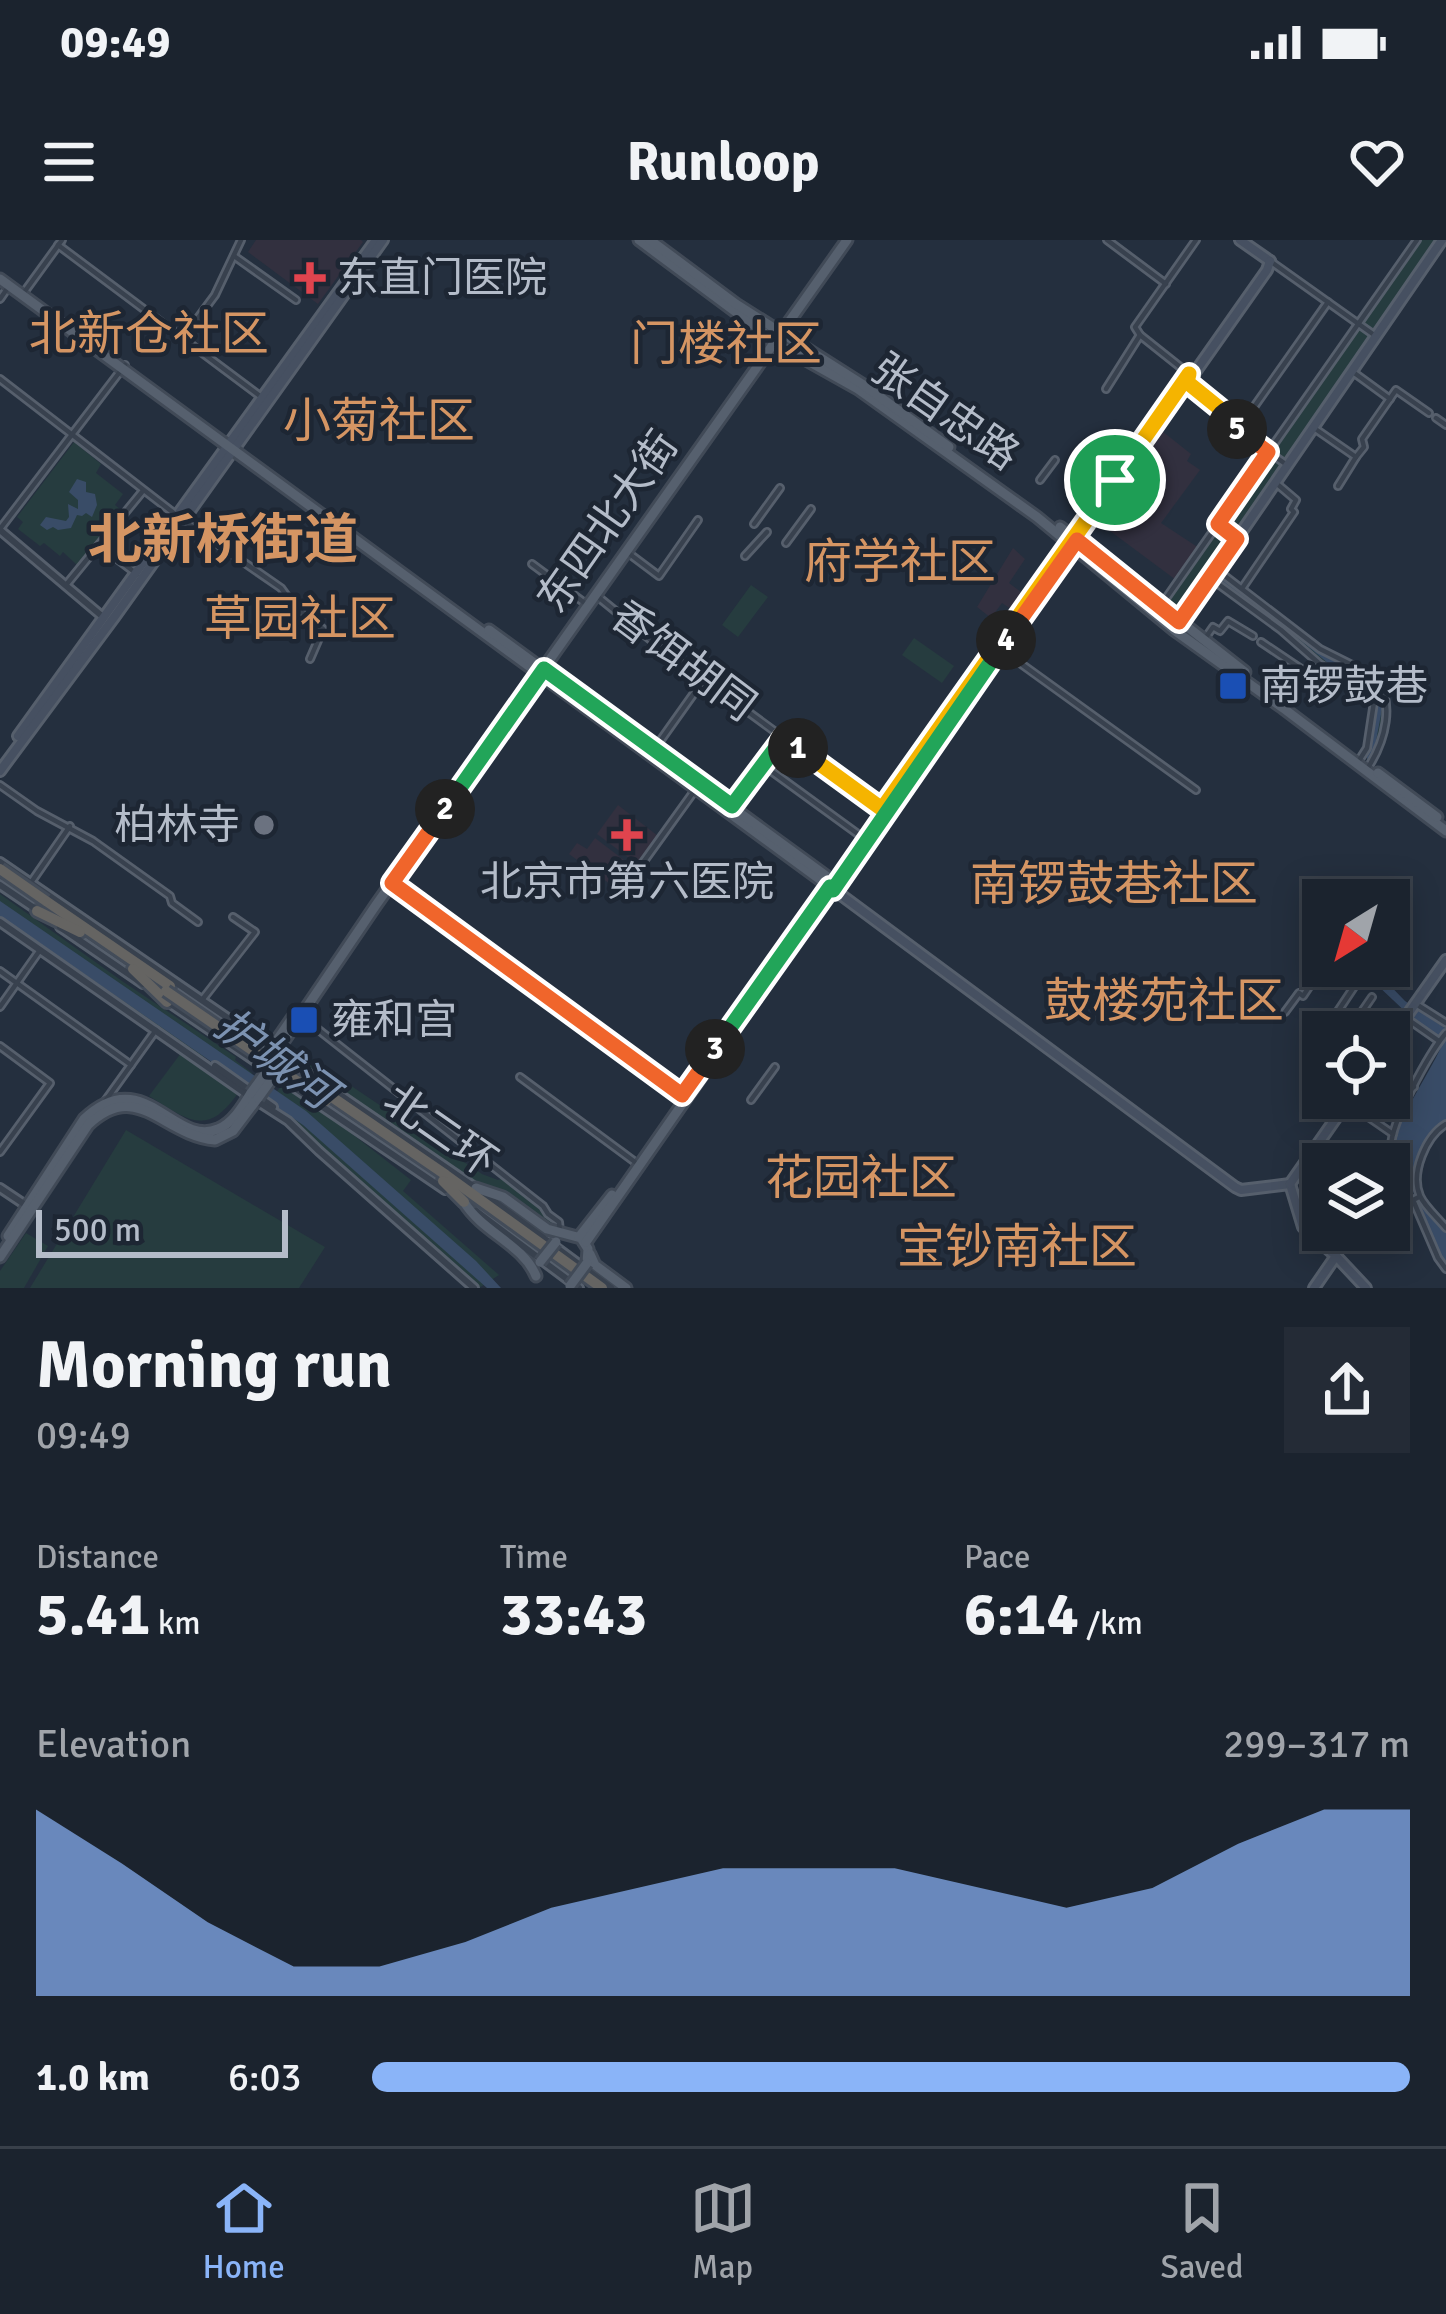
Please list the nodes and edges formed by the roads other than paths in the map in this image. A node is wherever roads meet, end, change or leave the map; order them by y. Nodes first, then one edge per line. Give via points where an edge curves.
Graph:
1 (241, 240) edge
2 (380, 240) edge
3 (639, 240) edge
4 (650, 240) edge
5 (847, 240) edge
6 (1107, 240) edge
7 (1195, 240) edge
8 (1240, 240) edge
9 (1418, 240) edge
10 (1442, 240) edge
11 (60, 243) edge
12 (234, 256) junction
13 (1270, 261) junction
14 (3, 279) edge
15 (1166, 284) junction
16 (25, 291) junction
17 (0, 298) edge
18 (296, 300) dead end
19 (1328, 302) junction
20 (1358, 323) junction
21 (1140, 335) junction
22 (184, 337) junction
23 (777, 337) junction
24 (1377, 337) junction
25 (123, 367) junction
26 (1353, 372) junction
27 (1188, 378) junction
28 (0, 379) edge
29 (1106, 389) dead end
30 (262, 398) junction
31 (1390, 399) junction
32 (1429, 413) dead end
33 (1229, 416) junction
34 (1436, 418) dead end
35 (1446, 425) edge
36 (1314, 428) junction
37 (74, 434) junction
38 (232, 446) junction
39 (1268, 452) junction
40 (1356, 458) junction
41 (1055, 460) dead end
42 (1288, 466) junction
43 (1040, 480) dead end
44 (1276, 483) junction
45 (1338, 486) dead end
46 (780, 488) dead end
47 (143, 490) junction
48 (811, 509) dead end
49 (180, 518) junction
50 (698, 520) dead end
51 (754, 524) dead end
52 (1218, 524) junction
53 (0, 529) edge
54 (766, 532) dead end
55 (1237, 539) junction
56 (1072, 542) junction
57 (787, 543) dead end
58 (99, 545) junction
59 (627, 553) junction
60 (745, 556) dead end
61 (532, 564) dead end
62 (1216, 569) junction
63 (137, 574) junction
64 (1210, 578) junction
65 (66, 586) junction
66 (1243, 588) junction
67 (596, 596) junction
68 (589, 606) junction
69 (1160, 607) junction
70 (108, 621) junction
71 (1288, 622) junction
72 (1176, 626) junction
73 (1281, 630) junction
74 (1252, 636) dead end
75 (1203, 640) junction
76 (1261, 642) dead end
77 (999, 648) junction
78 (310, 659) dead end
79 (1321, 665) junction
80 (542, 672) junction
81 (1372, 676) junction
82 (704, 680) junction
83 (1364, 688) junction
84 (783, 738) junction
85 (652, 752) junction
86 (1364, 762) junction
87 (763, 765) junction
88 (0, 766) edge
89 (0, 785) edge
90 (695, 790) junction
91 (1196, 790) dead end
92 (729, 809) junction
93 (884, 810) junction
94 (70, 826) junction
95 (1446, 827) edge
96 (862, 837) junction
97 (639, 868) dead end
98 (16, 872) junction
99 (1, 876) edge
100 (31, 883) junction
101 (392, 883) junction
102 (832, 886) junction
103 (42, 906) junction
104 (68, 909) junction
105 (233, 916) dead end
106 (0, 922) edge
107 (198, 922) dead end
108 (98, 936) junction
109 (40, 950) junction
110 (1446, 960) edge
111 (139, 969) junction
112 (0, 971) edge
113 (326, 978) junction
114 (16, 983) junction
115 (1309, 987) edge
116 (170, 990) junction
117 (1372, 997) dead end
118 (199, 998) junction
119 (1416, 1004) junction
120 (0, 1007) edge
121 (1362, 1011) edge
122 (184, 1012) junction
123 (1285, 1012) dead end
124 (1410, 1012) edge
125 (302, 1016) junction
126 (1410, 1021) edge
127 (1446, 1023) edge
128 (156, 1030) junction
129 (1446, 1033) edge
130 (1439, 1042) junction
131 (0, 1046) edge
132 (274, 1049) junction
133 (198, 1059) junction
134 (131, 1065) junction
135 (775, 1067) dead end
136 (268, 1074) junction
137 (520, 1077) dead end
138 (1410, 1084) edge
139 (1414, 1087) junction
140 (325, 1096) junction
141 (254, 1097) junction
142 (684, 1097) junction
143 (752, 1100) dead end
144 (101, 1106) junction
145 (1335, 1119) edge
146 (1372, 1119) edge
147 (378, 1121) junction
148 (1446, 1124) edge
149 (1393, 1135) junction
150 (307, 1137) junction
151 (1392, 1143) edge
152 (406, 1148) junction
153 (0, 1152) edge
154 (635, 1162) junction
155 (445, 1178) junction
156 (1290, 1184) junction
157 (0, 1188) edge
158 (476, 1188) junction
159 (1417, 1198) junction
160 (464, 1202) junction
161 (29, 1208) junction
162 (1446, 1228) edge
163 (560, 1236) junction
164 (584, 1243) junction
165 (0, 1252) edge
166 (1336, 1256) junction
167 (1446, 1269) edge
168 (535, 1281) edge
169 (572, 1287) edge
170 (474, 1288) edge
171 (591, 1288) edge
172 (607, 1288) edge
173 (626, 1288) edge
174 (1314, 1288) edge
175 (1366, 1288) edge

1 - 12 street
2 - 30 main road
2 - 38 main road
3 - 23 main road
4 - 23 main road
5 - 23 main road, 东四北大街
6 - 15 street
7 - 15 street
8 - 13 main road
9 - 20 street
10 - 24 main road
11 - 16 street
11 - 22 street
12 - 18 street
12 - 22 street
13 - 19 street
13 - 27 main road
14 - 16 main road
14 - 17 street
14 - 25 main road
15 - 21 street via 1135,327
16 - 25 main road
19 - 20 street
19 - 33 street via 1242,424
20 - 24 street
20 - 39 street
21 - 27 street
21 - 29 street
22 - 30 street
23 - 56 main road, 张自忠路 via 862,383
23 - 59 main road, 东四北大街
24 - 26 main road
25 - 37 street
25 - 38 main road
26 - 31 street
26 - 36 main road
27 - 33 street
27 - 56 main road
28 - 37 street
30 - 38 main road
31 - 32 street via 1396,390
31 - 40 street
33 - 39 street
34 - 35 street
36 - 40 street
36 - 42 main road
37 - 47 street
37 - 53 street
38 - 49 main road
38 - 80 main road
39 - 42 street
39 - 52 street
40 - 45 street
41 - 43 street
42 - 44 main road
44 - 55 main road
44 - 66 street via 1296,500 1294,512
46 - 51 street
47 - 49 street
47 - 58 street
48 - 57 street
49 - 63 main road
49 - 70 main road
49 - 78 street via 281,588 323,629
50 - 59 street via 659,576
52 - 55 street
52 - 69 street
53 - 65 street
54 - 60 street
55 - 62 main road
56 - 69 main road
56 - 72 main road
56 - 77 main road
58 - 63 street
58 - 65 street
59 - 67 main road, 东四北大街
61 - 68 street
62 - 64 main road
62 - 66 street
63 - 70 main road
64 - 72 main road
64 - 73 street
65 - 70 street
66 - 71 street
67 - 68 main road, 东四北大街
67 - 82 street, 香饵胡同
68 - 80 main road, 东四北大街
69 - 72 main road
70 - 88 main road
71 - 73 street
71 - 81 street
72 - 75 main road
72 - 95 main road
73 - 79 street
74 - 75 street via 1228,621
75 - 86 main road
76 - 79 street via 1313,677
77 - 91 street
77 - 93 main road
79 - 83 street
80 - 85 main road
80 - 101 main road, 东四北大街
81 - 83 street
81 - 86 street via 1387,710 1381,747
82 - 84 street, 香饵胡同
82 - 85 street
83 - 86 street via 1374,702
84 - 87 street
84 - 93 street, 香饵胡同
85 - 90 main road
85 - 92 main road
86 - 95 main road
87 - 92 street
87 - 96 street
89 - 94 street
90 - 92 main road
90 - 97 street
92 - 102 main road
93 - 96 main road
93 - 102 main road
94 - 100 street
94 - 107 street
96 - 102 main road
98 - 99 street
98 - 99 street
98 - 100 street
99 - 103 highway, 北二环, bridge
99 - 103 street
100 - 104 street
101 - 113 main road, 东四北大街
101 - 142 street
102 - 142 main road
102 - 156 main road via 1234,1187
103 - 108 highway, 北二环
103 - 111 highway, 北二环
103 - 116 street
104 - 108 highway
104 - 116 street
105 - 118 street via 255,932
106 - 109 street
108 - 111 highway, 北二环
109 - 114 street
109 - 128 street
110 - 119 main road
111 - 116 highway, 北二环
112 - 114 street
113 - 125 main road
113 - 132 main road
114 - 120 street
114 - 134 street
115 - 123 street
116 - 118 street
116 - 122 street
116 - 140 highway, 北二环, bridge
117 - 121 street
118 - 122 street
118 - 132 street
119 - 124 main road
119 - 127 street
122 - 136 street
125 - 132 main road
125 - 163 street via 543,1206 559,1222
126 - 130 street
128 - 133 street
128 - 134 street
129 - 130 street
130 - 139 street
131 - 153 street via 50,1083
132 - 136 main road
132 - 140 street
133 - 141 street
133 - 150 street
134 - 144 street
135 - 143 street
136 - 140 street
136 - 141 main road, bridge
137 - 154 street
138 - 139 street
139 - 149 street
140 - 147 street
140 - 152 highway, 北二环
140 - 155 highway, 北二环
140 - 160 street
141 - 144 main road via 206,1132 144,1102
141 - 150 street
141 - 161 main road via 233,1131 215,1140 182,1133 146,1110 107,1111 88,1125
142 - 154 main road
142 - 164 main road
144 - 161 main road
145 - 156 main road
146 - 149 street
147 - 152 highway
147 - 158 street
148 - 159 street via 1420,1161
149 - 151 street
150 - 170 street
152 - 155 highway, 北二环
154 - 164 main road
155 - 158 highway
155 - 160 highway
155 - 171 highway, 北二环
155 - 172 highway, 北二环
156 - 166 main road via 1303,1227
157 - 161 street
158 - 163 main road
158 - 172 street
159 - 162 street
159 - 167 street
160 - 168 main road via 528,1260
160 - 169 street
161 - 165 main road
163 - 164 main road
163 - 168 main road, bridge
164 - 169 main road, bridge via 587,1263
164 - 173 main road via 596,1265
166 - 174 main road
166 - 175 main road

